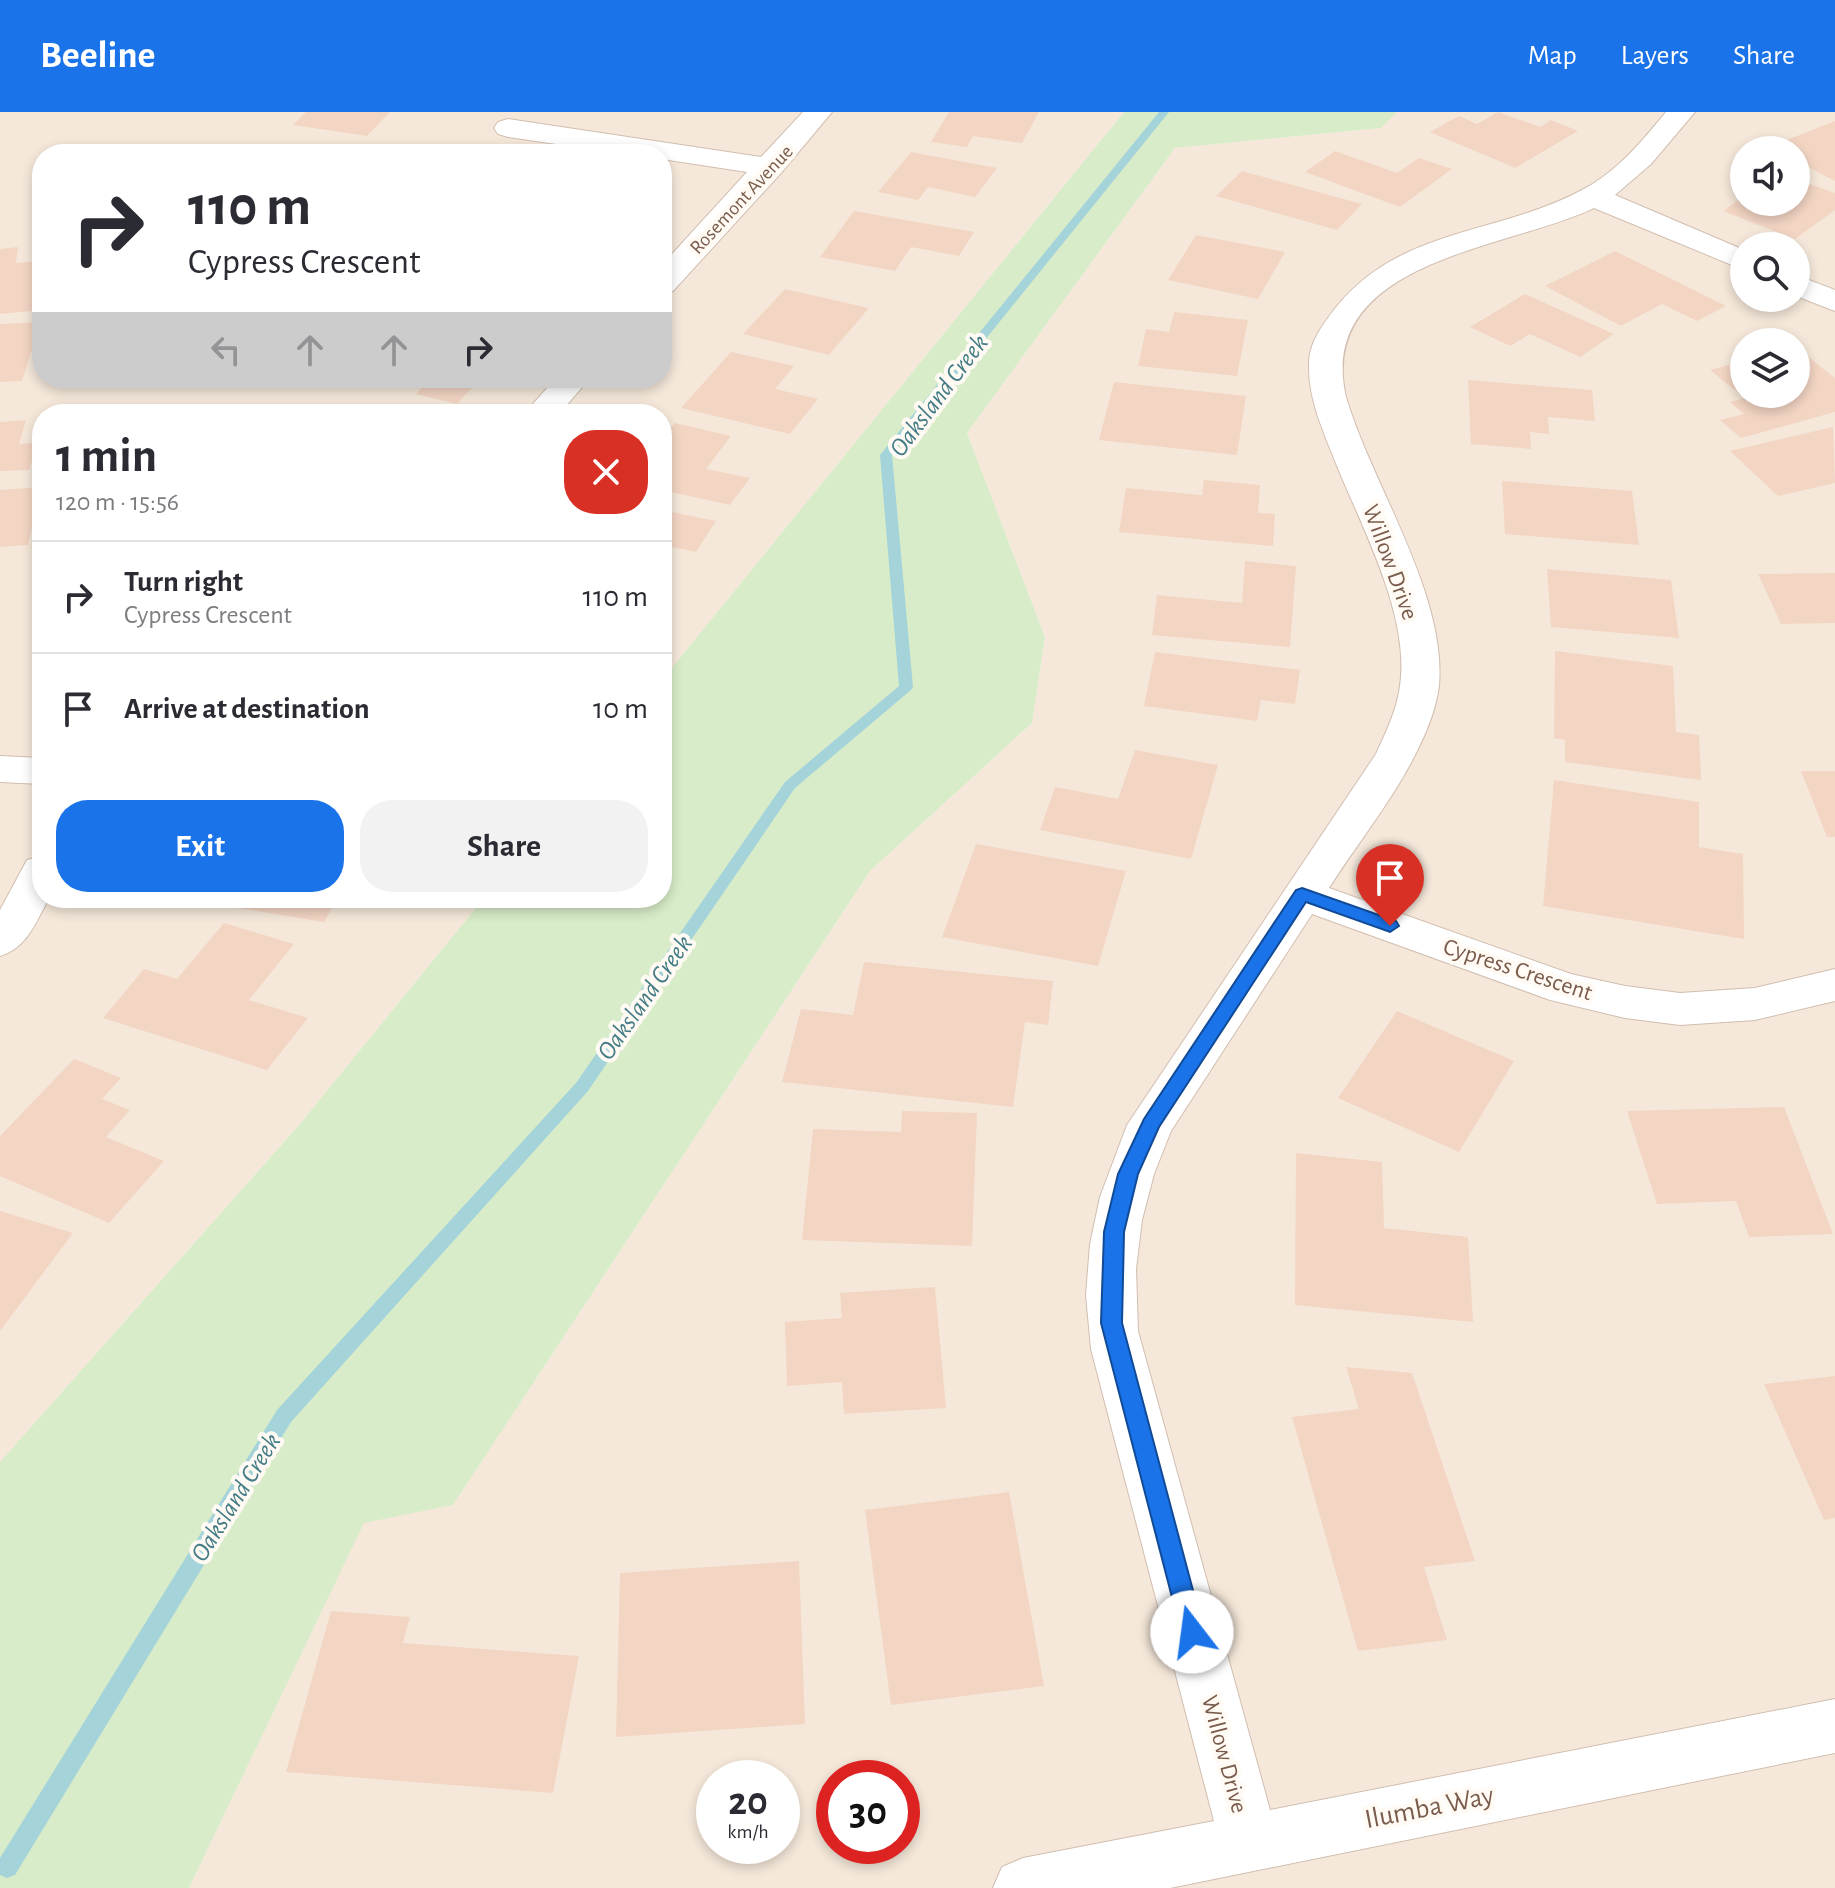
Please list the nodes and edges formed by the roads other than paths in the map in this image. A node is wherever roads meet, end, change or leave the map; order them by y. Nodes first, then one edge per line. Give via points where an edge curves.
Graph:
1 (818, 112) edge
2 (1681, 112) edge
3 (508, 128) dead end
4 (616, 144) edge
5 (672, 152) edge
6 (771, 167) junction
7 (1594, 197) junction
8 (1730, 255) edge
9 (672, 273) edge
10 (1810, 290) edge
11 (1835, 302) edge
12 (565, 388) edge
13 (550, 404) edge
14 (0, 769) edge
15 (32, 771) edge
16 (32, 889) edge
17 (1302, 894) junction
18 (0, 941) edge
19 (1835, 985) edge
20 (1835, 1726) edge
21 (1249, 1841) junction
22 (1023, 1888) edge

1 - 6 street, Rosemont Avenue
2 - 7 street, Willow Drive via 1630,170
3 - 4 street
5 - 6 street
6 - 9 street, Rosemont Avenue
7 - 8 street
7 - 17 street, Willow Drive via 1529,224 1430,252 1388,273 1353,304 1330,342 1326,372 1338,425 1412,614 1420,684 1395,756
10 - 11 street
12 - 13 street
14 - 15 street
16 - 18 street
17 - 19 street, Cypress Crescent via 1565,989 1625,1002 1680,1009 1755,1004
17 - 21 street, Willow Drive via 1150,1125 1128,1174 1114,1232 1112,1323
20 - 21 street, Ilumba Way
21 - 22 street, Ilumba Way

